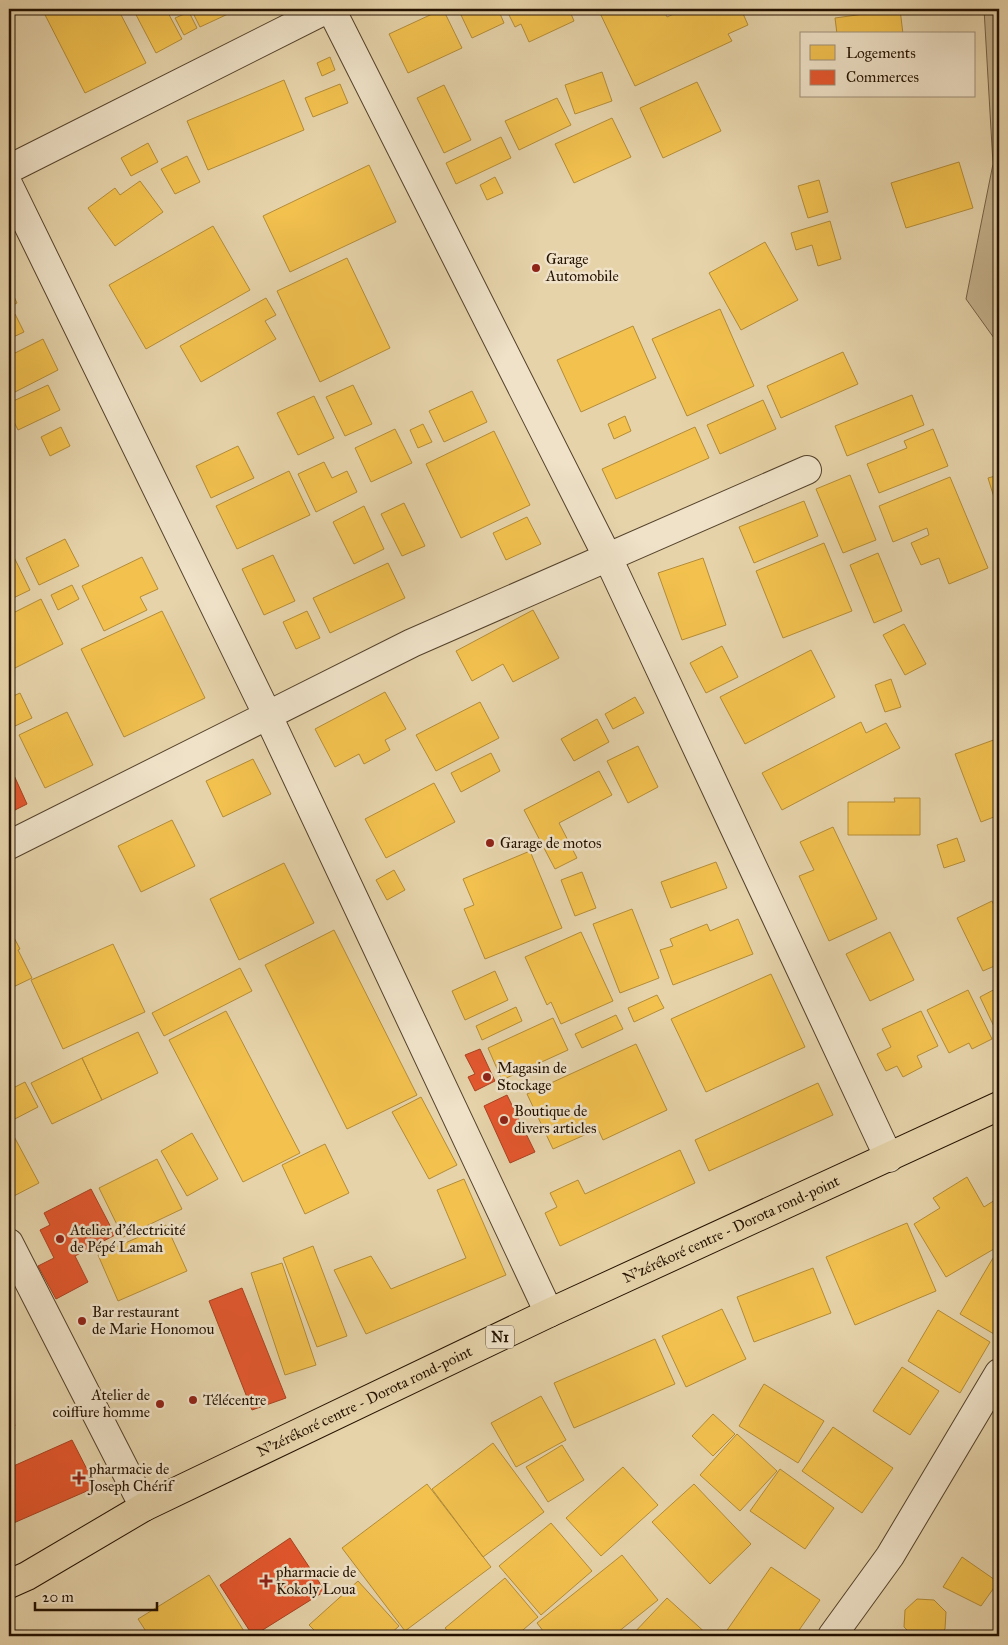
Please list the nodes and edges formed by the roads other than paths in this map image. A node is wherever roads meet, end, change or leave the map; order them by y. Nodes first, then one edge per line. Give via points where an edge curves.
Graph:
1 (329, 9) edge
2 (9, 169) edge
3 (9, 186) edge
4 (807, 470) dead end
5 (608, 558) junction
6 (268, 716) junction
7 (9, 845) edge
8 (999, 1106) edge
9 (889, 1158) junction
10 (9, 1243) edge
11 (549, 1314) junction
12 (999, 1374) edge
13 (144, 1507) junction
14 (9, 1584) edge
15 (832, 1636) edge

1 - 2 street
1 - 5 street
3 - 6 street
4 - 5 street
5 - 6 street via 412,643
5 - 9 street
6 - 7 street
6 - 11 street
8 - 9 highway, N'zérékoré centre - Dorota rond-point / N1
9 - 11 highway, N'zérékoré centre - Dorota rond-point / N1
10 - 13 street
11 - 13 highway, N'zérékoré centre - Dorota rond-point / N1
12 - 15 street via 890,1556
13 - 14 highway, N'zérékoré centre - Dorota rond-point / N1

